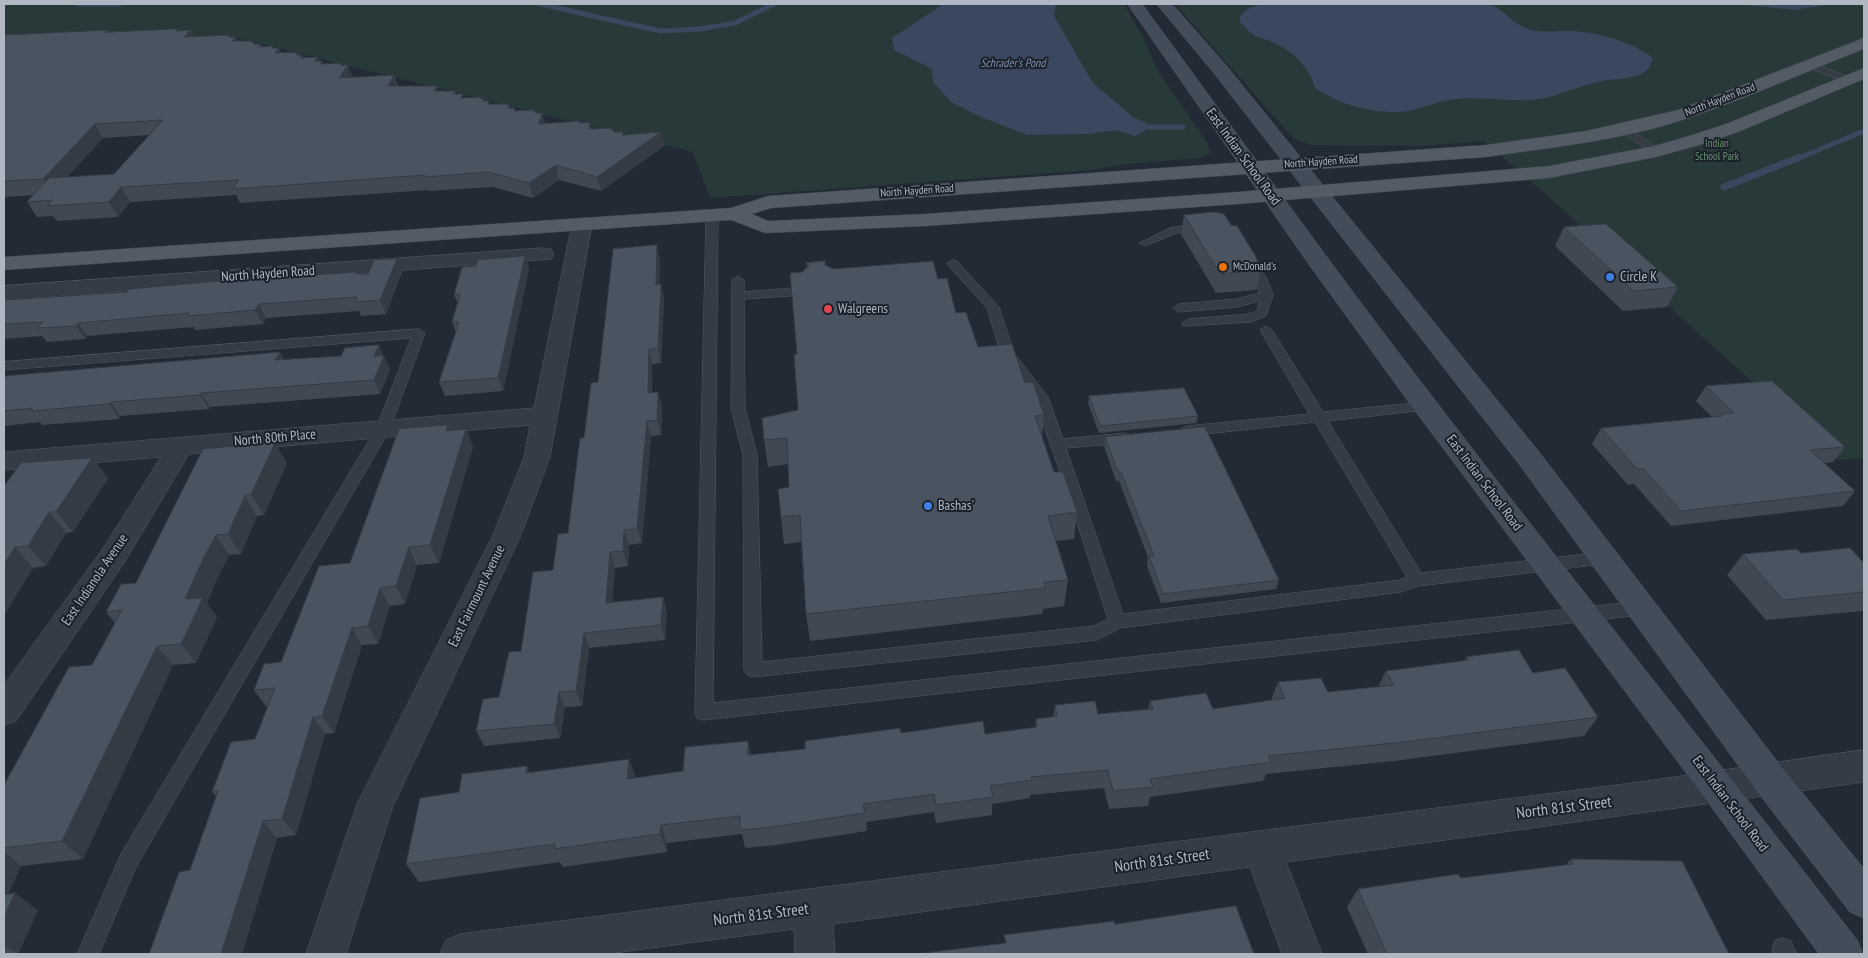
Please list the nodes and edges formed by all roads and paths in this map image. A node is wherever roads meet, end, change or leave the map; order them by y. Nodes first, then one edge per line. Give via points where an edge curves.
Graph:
1 (1135, 4) edge
2 (1164, 4) edge
3 (1864, 43) edge
4 (1810, 65) junction
5 (1864, 73) edge
6 (1848, 80) junction
7 (1625, 129) junction
8 (1656, 151) junction
9 (1295, 164) junction
10 (1250, 167) junction
11 (1064, 179) junction
12 (1317, 191) junction
13 (1270, 195) junction
14 (734, 214) junction
15 (712, 216) junction
16 (926, 220) junction
17 (582, 224) junction
18 (1219, 225) edge
19 (508, 229) junction
20 (1145, 243) dead end
21 (1244, 253) edge
22 (543, 254) dead end
23 (500, 257) junction
24 (62, 259) junction
25 (4, 264) edge
26 (953, 264) dead end
27 (35, 291) junction
28 (804, 291) edge
29 (4, 293) edge
30 (1267, 295) junction
31 (1179, 308) dead end
32 (1188, 323) dead end
33 (1266, 330) dead end
34 (4, 366) edge
35 (1425, 406) junction
36 (546, 415) junction
37 (1319, 418) junction
38 (383, 429) junction
39 (1174, 432) edge
40 (1136, 436) edge
41 (1058, 444) junction
42 (181, 446) junction
43 (4, 461) edge
44 (1603, 558) junction
45 (1545, 564) junction
46 (1417, 580) junction
47 (1641, 608) junction
48 (1584, 614) junction
49 (1117, 622) junction
50 (4, 712) edge
51 (1864, 766) edge
52 (1770, 780) junction
53 (1718, 787) junction
54 (1261, 847) junction
55 (1864, 899) edge
56 (812, 908) junction
57 (88, 954) edge
58 (326, 954) edge
59 (460, 954) edge
60 (815, 954) edge
61 (1302, 954) edge
62 (1843, 954) edge

1 - 10 main road, East Indian School Road
2 - 9 main road
3 - 4 main road, North Hayden Road
4 - 6 lane
4 - 7 main road, North Hayden Road via 1684,114
5 - 6 main road, North Hayden Road
6 - 8 main road, North Hayden Road via 1732,128
7 - 8 lane
7 - 9 main road, North Hayden Road via 1486,151
8 - 12 main road, North Hayden Road via 1526,174
9 - 10 main road, North Hayden Road
9 - 12 main road
10 - 11 main road, North Hayden Road
10 - 13 main road, East Indian School Road
11 - 14 main road, North Hayden Road via 768,202
11 - 16 main road via 997,196 938,204 926,213
12 - 13 main road, North Hayden Road
12 - 44 main road via 1529,458
13 - 16 main road, North Hayden Road
13 - 35 main road, East Indian School Road
14 - 15 main road, North Hayden Road
14 - 16 main road, North Hayden Road via 765,226
15 - 17 main road, North Hayden Road
15 - 48 lane via 704,712
17 - 19 main road, North Hayden Road
17 - 36 street, East Fairmount Avenue
18 - 20 lane via 1174,230
19 - 23 street
19 - 24 main road, North Hayden Road
21 - 30 lane
22 - 23 street, North Hayden Road
23 - 27 street, North Hayden Road
24 - 25 main road, North Hayden Road
24 - 27 street
26 - 41 lane via 994,307 1008,354 1041,397
27 - 29 street, North Hayden Road
28 - 49 lane via 738,288 738,408 750,455 753,670 1098,634
30 - 31 lane via 1236,303
30 - 32 lane via 1262,313 1251,318
33 - 37 lane
34 - 38 lane via 419,333
35 - 37 lane
35 - 45 main road, East Indian School Road
36 - 38 street, North 80th Place
36 - 58 street, East Fairmount Avenue via 537,456 507,535 375,804
37 - 39 lane
37 - 46 lane
38 - 42 street, North 80th Place
38 - 57 lane via 128,861
40 - 41 lane
41 - 49 lane
42 - 43 street, North 80th Place
42 - 50 street, East Indianola Avenue via 114,556
44 - 45 lane
44 - 47 main road
45 - 46 lane
45 - 48 main road, East Indian School Road
46 - 49 lane via 1401,586
47 - 48 lane
47 - 52 main road
48 - 53 main road, East Indian School Road
51 - 52 street, North 81st Street
52 - 53 street, North 81st Street
52 - 55 main road
53 - 54 street, North 81st Street
53 - 62 main road, East Indian School Road
54 - 56 street, North 81st Street
54 - 61 street
56 - 59 street, North 81st Street
56 - 60 street

